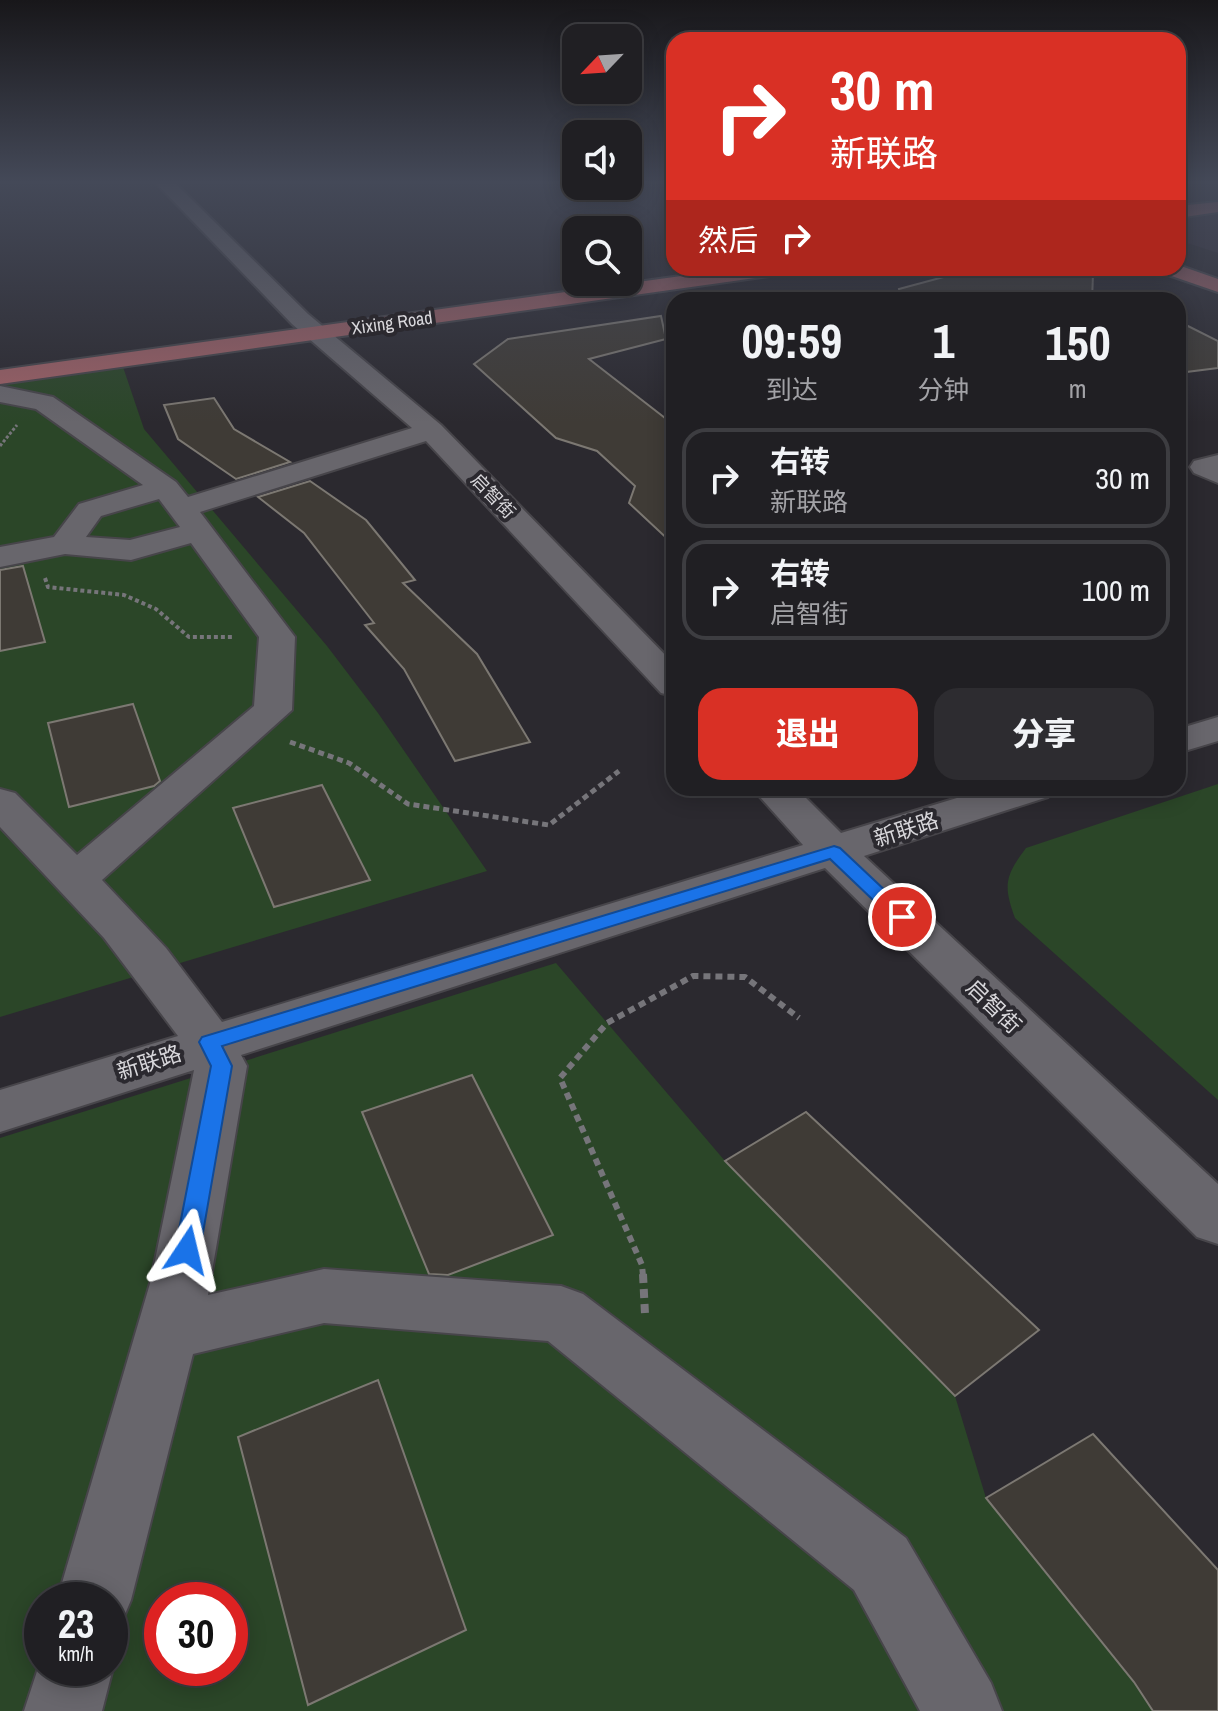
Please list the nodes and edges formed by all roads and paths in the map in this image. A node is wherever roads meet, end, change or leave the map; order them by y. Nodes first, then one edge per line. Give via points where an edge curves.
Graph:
1 (247, 263) edge
2 (666, 268) edge
3 (642, 272) edge
4 (1186, 275) edge
5 (719, 276) edge
6 (562, 283) edge
7 (1218, 286) edge
8 (311, 326) junction
9 (0, 360) edge
10 (0, 377) edge
11 (0, 394) edge
12 (431, 431) junction
13 (1218, 464) edge
14 (1218, 474) edge
15 (183, 509) junction
16 (50, 548) junction
17 (0, 557) edge
18 (277, 637) junction
19 (666, 677) edge
20 (252, 728) junction
21 (1218, 729) edge
22 (1186, 739) edge
23 (619, 771) dead end
24 (781, 796) edge
25 (1008, 796) edge
26 (0, 802) edge
27 (834, 852) junction
28 (74, 881) junction
29 (799, 1018) dead end
30 (209, 1042) junction
31 (0, 1111) edge
32 (1218, 1220) edge
33 (168, 1332) junction
34 (649, 1383) junction
35 (99, 1582) edge
36 (70, 1686) edge
37 (63, 1711) edge
38 (963, 1711) edge

1 - 8 street, 启智街
2 - 3 main road
4 - 7 main road
5 - 8 main road, Xixing Road
6 - 8 main road, Xixing Road
8 - 9 main road, Xixing Road
8 - 10 main road, Xixing Road
8 - 12 street, 启智街
11 - 15 street via 44,403
12 - 15 street
12 - 19 street, 启智街
13 - 14 street via 1204,467
15 - 16 street via 131,550
15 - 16 street via 90,510
15 - 18 street
16 - 17 street
16 - 18 path via 48,587 125,592 168,615 189,637
18 - 20 street via 273,710
20 - 23 path via 349,763 408,804 549,825
20 - 28 street
21 - 22 street
24 - 27 street, 启智街
25 - 27 street, 新联路
26 - 28 street
27 - 30 street, 新联路
27 - 32 street, 启智街
28 - 30 street via 157,970
29 - 34 path via 745,977 693,976 607,1023 560,1078 642,1265
30 - 31 street, 新联路
30 - 33 street via 221,1066
33 - 34 street via 324,1296 561,1314
33 - 35 street
34 - 38 street via 880,1564
36 - 37 street

